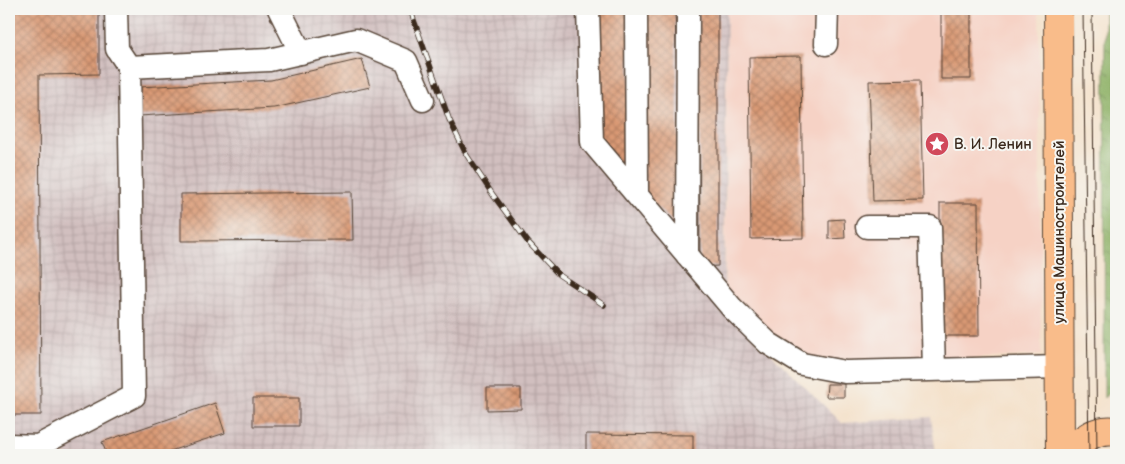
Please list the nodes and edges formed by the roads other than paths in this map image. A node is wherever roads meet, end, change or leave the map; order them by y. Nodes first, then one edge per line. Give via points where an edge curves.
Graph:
1 (116, 9) edge
2 (279, 9) edge
3 (588, 9) edge
4 (636, 9) edge
5 (688, 9) edge
6 (827, 9) edge
7 (1058, 9) edge
8 (826, 44) dead end
9 (301, 53) junction
10 (129, 67) junction
11 (423, 100) dead end
12 (637, 195) junction
13 (867, 226) dead end
14 (687, 255) junction
15 (1060, 367) junction
16 (934, 370) junction
17 (1116, 430) edge
18 (9, 445) edge
19 (1060, 455) edge
20 (1069, 455) edge

1 - 10 lane via 118,49
2 - 9 lane
3 - 12 lane via 592,142
4 - 12 lane
5 - 14 lane
6 - 8 lane
7 - 15 main road, улица Машиностроителей
9 - 10 lane via 269,60
9 - 11 lane via 356,40 406,61
10 - 18 lane via 134,396 38,446
12 - 14 lane
13 - 16 lane via 930,227
14 - 16 lane via 732,308 768,343 802,364 844,372
15 - 16 lane
15 - 19 main road, улица Машиностроителей
17 - 20 main road via 1089,436

